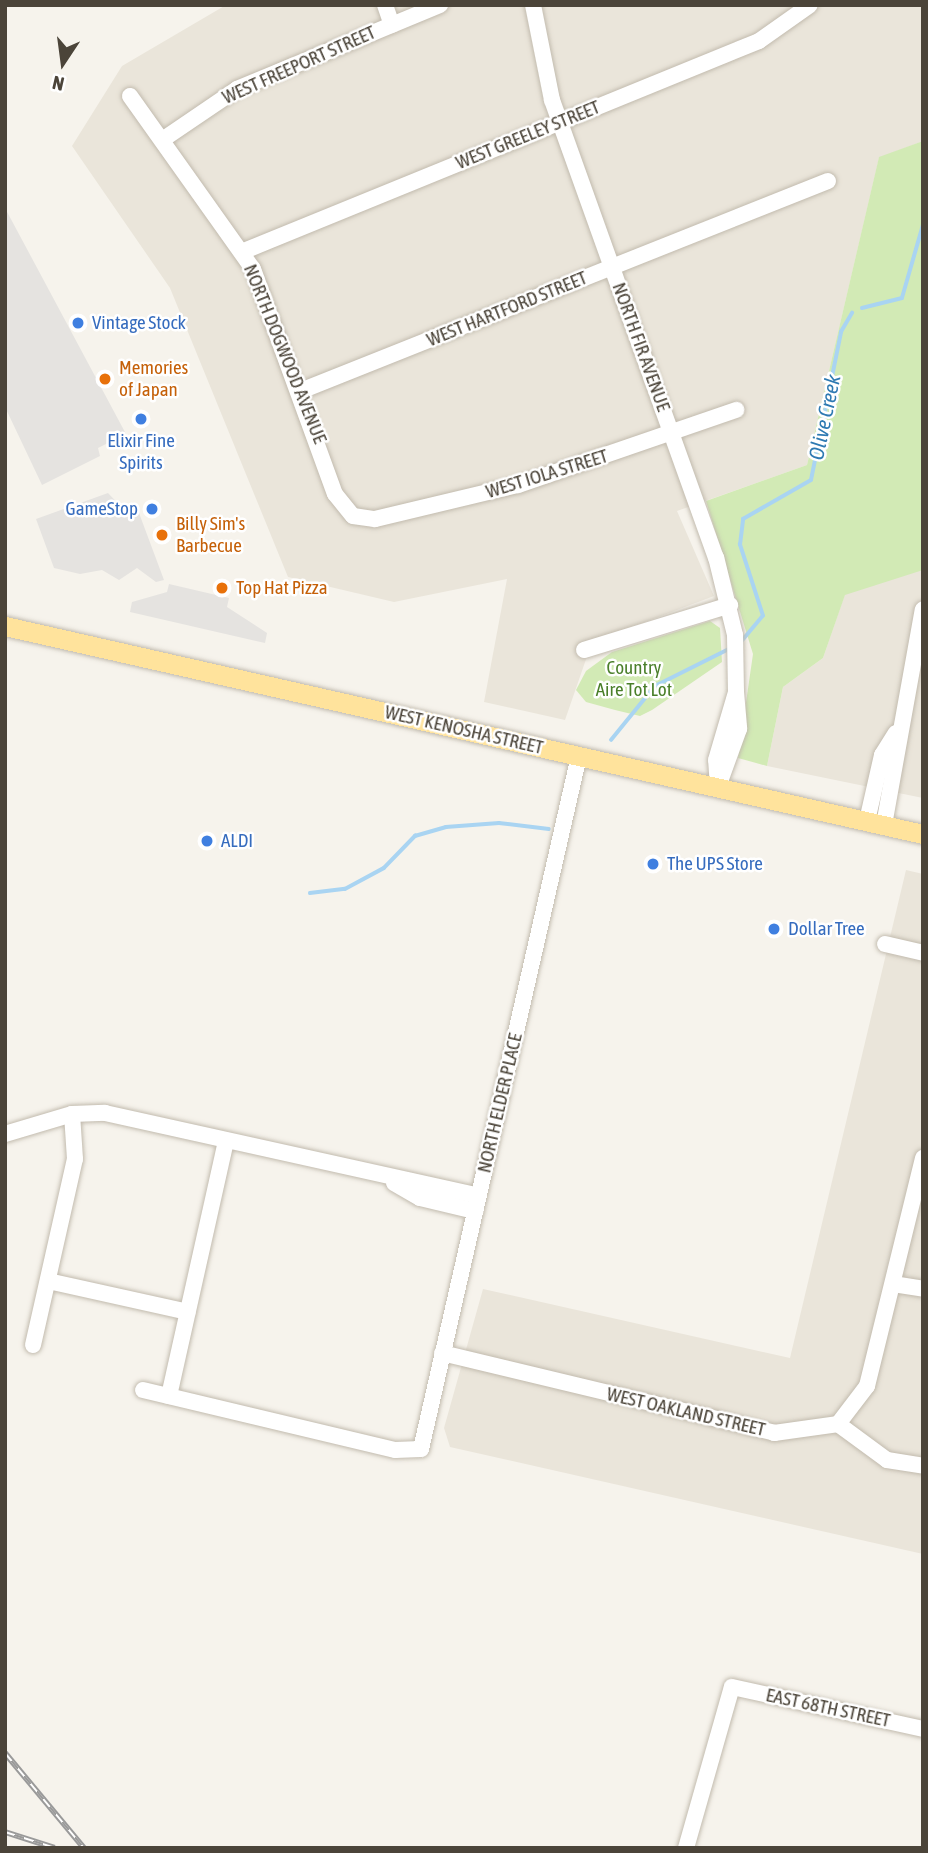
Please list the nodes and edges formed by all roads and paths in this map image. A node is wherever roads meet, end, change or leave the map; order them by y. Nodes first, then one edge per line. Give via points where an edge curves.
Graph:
1 (386, 5) edge
2 (440, 5) edge
3 (533, 5) edge
4 (808, 8) edge
5 (392, 24) junction
6 (130, 96) dead end
7 (559, 122) junction
8 (165, 138) junction
9 (828, 181) dead end
10 (244, 251) junction
11 (612, 268) junction
12 (303, 390) junction
13 (736, 410) dead end
14 (671, 434) junction
15 (353, 516) joint
16 (730, 605) junction
17 (923, 609) edge
18 (5, 626) edge
19 (584, 650) dead end
20 (579, 756) junction
21 (718, 787) junction
22 (875, 823) junction
23 (923, 834) edge
24 (885, 944) dead end
25 (923, 953) edge
26 (72, 1114) junction
27 (5, 1134) edge
28 (226, 1140) junction
29 (923, 1158) edge
30 (476, 1203) junction
31 (48, 1282) junction
32 (893, 1284) junction
33 (923, 1290) edge
34 (188, 1312) junction
35 (33, 1345) dead end
36 (442, 1353) junction
37 (143, 1390) dead end
38 (169, 1396) junction
39 (838, 1424) junction
40 (923, 1466) edge
41 (923, 1729) edge
42 (686, 1848) edge

1 - 5 street
2 - 5 street, WEST FREEPORT STREET
3 - 7 street, NORTH FIR AVENUE
4 - 7 street, WEST GREELEY STREET via 759,41
5 - 8 street, WEST FREEPORT STREET via 237,89
6 - 8 street, NORTH DOGWOOD AVENUE
7 - 10 street, WEST GREELEY STREET
7 - 11 street, NORTH FIR AVENUE
8 - 10 street, NORTH DOGWOOD AVENUE
9 - 11 street, WEST HARTFORD STREET
10 - 12 street, NORTH DOGWOOD AVENUE
11 - 12 street, WEST HARTFORD STREET
11 - 14 street, NORTH FIR AVENUE
12 - 15 street, NORTH DOGWOOD AVENUE via 335,494
13 - 14 street, WEST IOLA STREET
14 - 15 street, WEST IOLA STREET via 518,485 375,519
14 - 16 street, NORTH FIR AVENUE
16 - 19 street
16 - 21 street, NORTH FIR AVENUE via 738,729
17 - 22 street via 895,733 882,755
18 - 20 main road, WEST KENOSHA STREET
20 - 21 main road, WEST KENOSHA STREET
20 - 30 street, NORTH ELDER PLACE
21 - 22 main road, WEST KENOSHA STREET
22 - 23 main road, WEST KENOSHA STREET
24 - 25 street
26 - 27 street
26 - 28 street via 105,1112
26 - 31 street via 75,1159
28 - 30 street
28 - 34 street
29 - 32 street
30 - 36 street, NORTH ELDER PLACE
31 - 34 street
31 - 35 street
32 - 33 street
32 - 39 street via 867,1385
34 - 38 street
36 - 38 street, NORTH ELDER PLACE via 421,1449 395,1450
36 - 39 street, WEST OAKLAND STREET via 774,1433
37 - 38 street
39 - 40 street via 887,1460
41 - 42 street, EAST 68TH STREET via 732,1687

